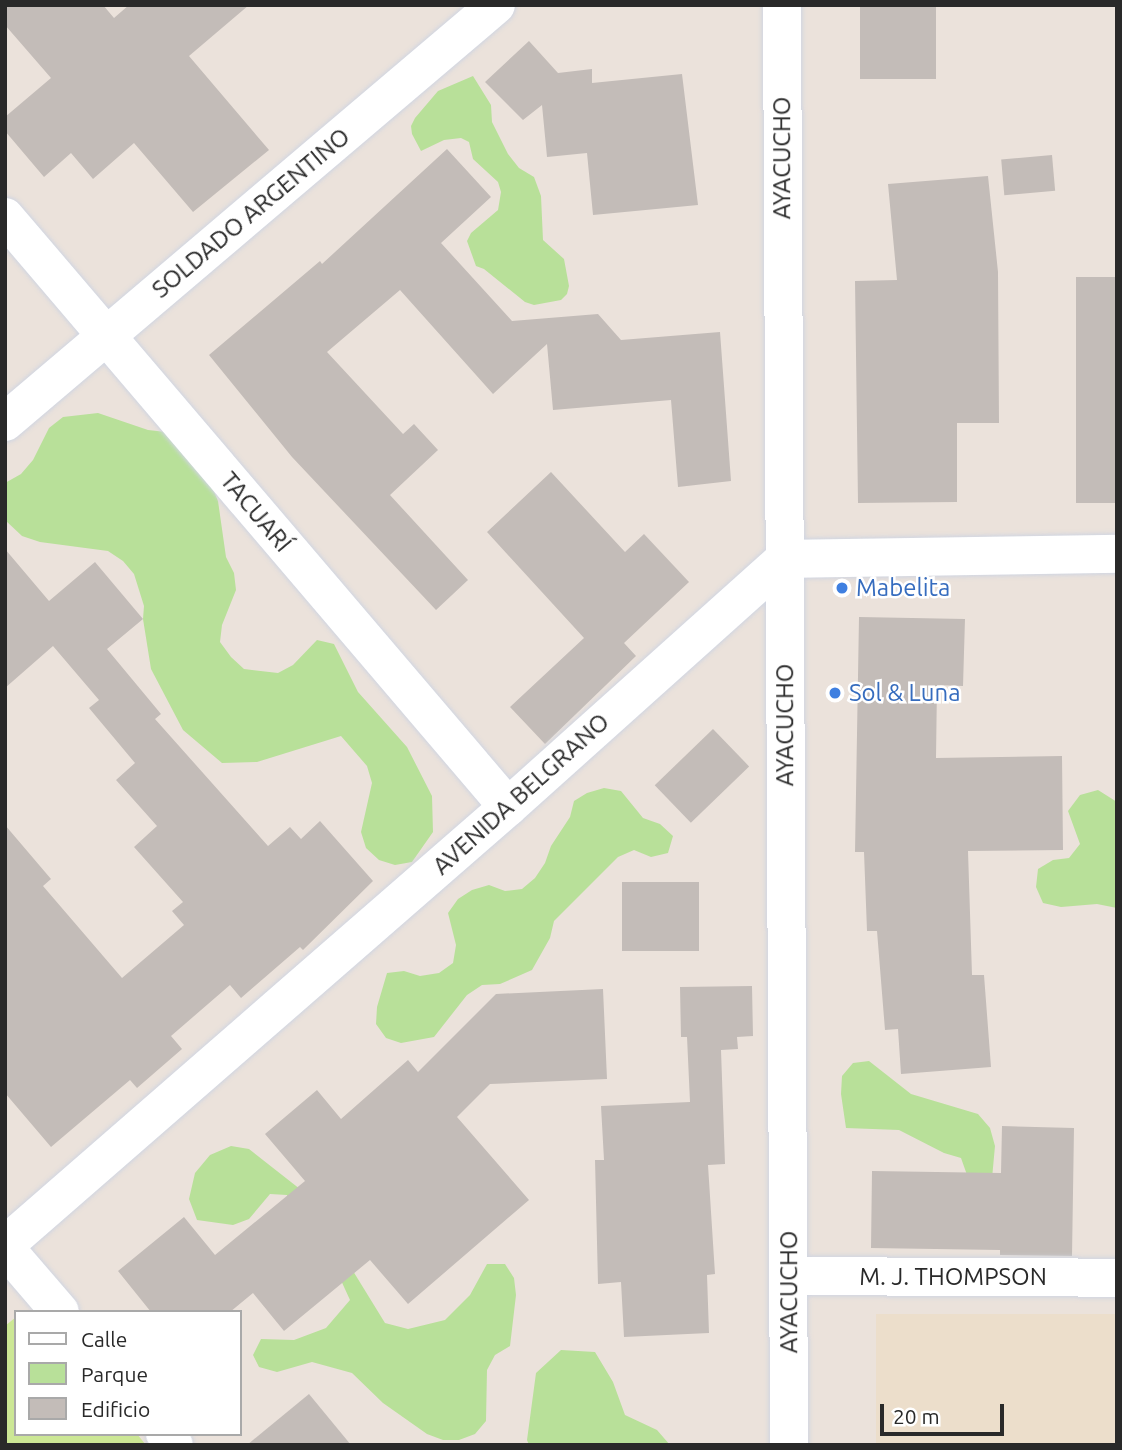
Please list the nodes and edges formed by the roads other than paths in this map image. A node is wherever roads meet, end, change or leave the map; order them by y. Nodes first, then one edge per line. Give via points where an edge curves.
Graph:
1 (496, 5) edge
2 (782, 5) edge
3 (5, 217) edge
4 (106, 336) junction
5 (5, 422) edge
6 (1117, 554) edge
7 (784, 559) junction
8 (508, 807) junction
9 (5, 1247) edge
10 (789, 1276) junction
11 (1117, 1278) edge
12 (58, 1310) edge
13 (789, 1445) edge

1 - 4 street, SOLDADO ARGENTINO
2 - 7 street, AYACUCHO
3 - 4 street, TACUARÍ
4 - 5 street, SOLDADO ARGENTINO
4 - 8 street, TACUARÍ
6 - 7 street
7 - 8 street, AVENIDA BELGRANO
7 - 10 street, AYACUCHO
8 - 9 street, AVENIDA BELGRANO
9 - 12 street
10 - 11 street, M. J. THOMPSON
10 - 13 street, AYACUCHO

